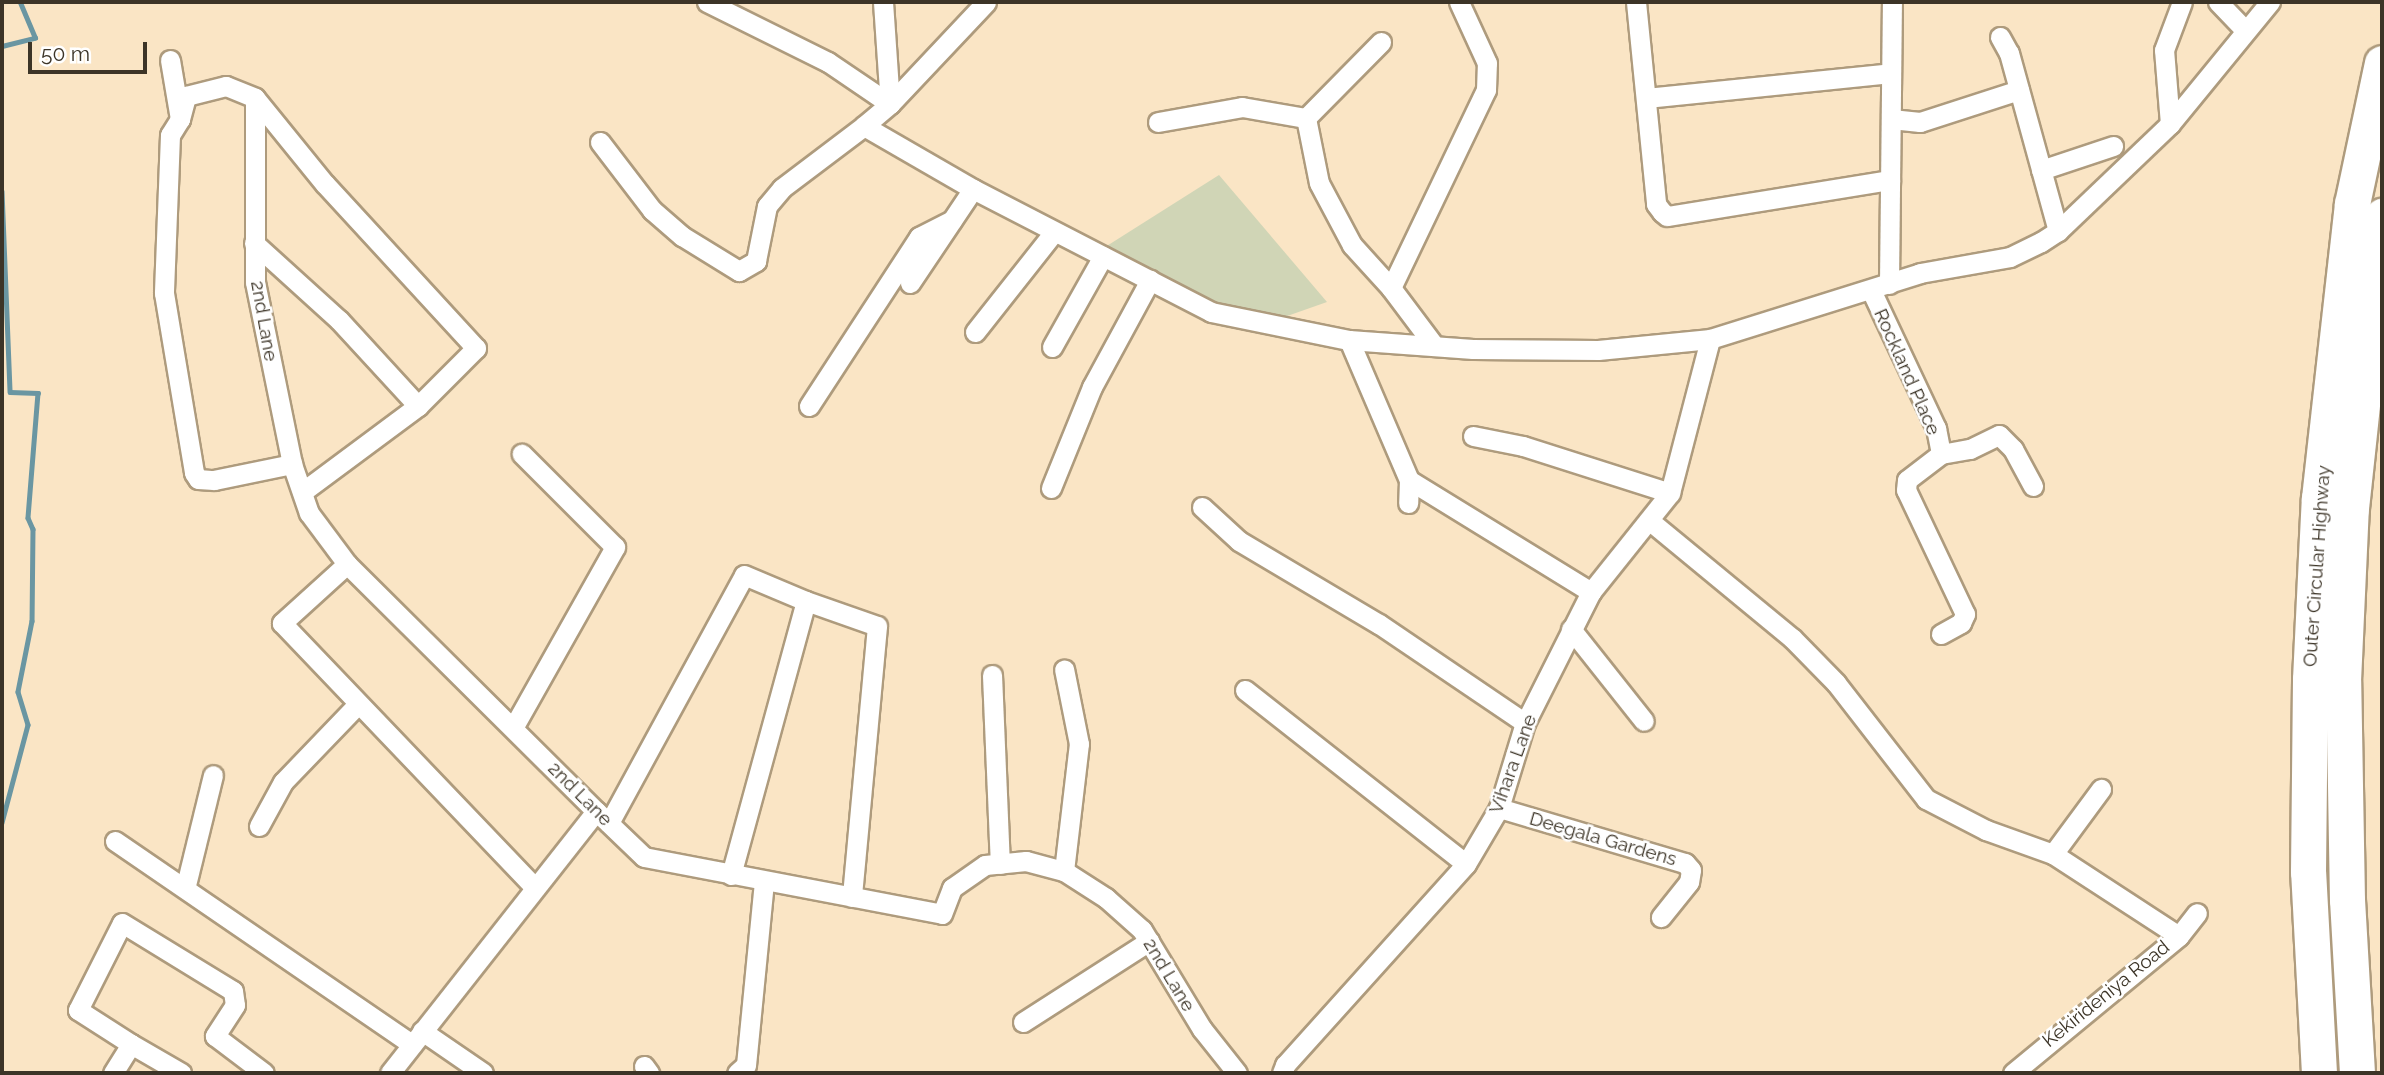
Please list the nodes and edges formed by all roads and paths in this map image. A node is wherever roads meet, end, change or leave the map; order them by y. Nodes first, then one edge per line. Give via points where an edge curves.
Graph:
1 (707, 2) edge
2 (883, 2) edge
3 (986, 2) edge
4 (1459, 2) edge
5 (1636, 2) edge
6 (1892, 2) edge
7 (2182, 2) edge
8 (2218, 2) edge
9 (2270, 2) edge
10 (2245, 30) junction
11 (2000, 37) dead end
12 (1381, 42) dead end
13 (170, 60) dead end
14 (2382, 63) edge
15 (1891, 73) junction
16 (2019, 90) junction
17 (255, 98) junction
18 (1646, 98) junction
19 (890, 104) junction
20 (1306, 118) junction
21 (180, 119) junction
22 (1891, 120) junction
23 (1158, 122) dead end
24 (2170, 124) junction
25 (864, 126) junction
26 (600, 142) dead end
27 (2113, 146) dead end
28 (2041, 170) junction
29 (1890, 180) junction
30 (973, 189) junction
31 (2382, 216) edge
32 (952, 220) junction
33 (1054, 232) junction
34 (2058, 232) junction
35 (254, 243) junction
36 (1103, 256) junction
37 (1150, 280) junction
38 (910, 283) dead end
39 (1880, 287) junction
40 (1391, 288) junction
41 (975, 332) dead end
42 (1710, 339) junction
43 (1349, 340) junction
44 (1433, 344) junction
45 (1052, 347) dead end
46 (418, 406) junction
47 (809, 406) dead end
48 (1473, 436) dead end
49 (522, 454) dead end
50 (1941, 454) junction
51 (292, 464) junction
52 (1409, 480) junction
53 (2034, 486) dead end
54 (1051, 488) dead end
55 (302, 492) junction
56 (1670, 492) junction
57 (1408, 503) dead end
58 (1202, 507) dead end
59 (1650, 521) junction
60 (347, 564) junction
61 (1591, 592) junction
62 (806, 601) junction
63 (1571, 629) junction
64 (1941, 634) dead end
65 (1064, 669) dead end
66 (992, 675) dead end
67 (1245, 690) dead end
68 (358, 704) junction
69 (1644, 721) dead end
70 (1525, 723) junction
71 (513, 728) junction
72 (213, 775) dead end
73 (2101, 789) dead end
74 (1499, 808) junction
75 (603, 817) junction
76 (259, 826) dead end
77 (115, 841) dead end
78 (2053, 854) junction
79 (1000, 864) junction
80 (1466, 864) junction
81 (1064, 871) junction
82 (731, 874) junction
83 (764, 881) junction
84 (186, 885) junction
85 (534, 887) junction
86 (852, 897) junction
87 (2197, 913) dead end
88 (1661, 917) dead end
89 (2179, 936) junction
90 (1149, 941) junction
91 (1023, 1022) dead end
92 (417, 1037) junction
93 (131, 1044) junction
94 (113, 1073) edge
95 (181, 1073) edge
96 (264, 1073) edge
97 (390, 1073) edge
98 (483, 1073) edge
99 (737, 1073) edge
100 (1237, 1073) edge
101 (1282, 1073) edge
102 (2013, 1073) edge
103 (2319, 1073) edge
104 (2357, 1073) edge

1 - 19 street via 828,62
2 - 19 street
3 - 19 street
4 - 40 street via 1487,63 1486,90
5 - 18 street
6 - 15 street
7 - 24 street via 2164,50
8 - 10 street
9 - 10 street via 2268,10
10 - 24 street
11 - 16 street
12 - 20 street
13 - 21 street
14 - 103 highway, Outer Circular Highway via 2352,204 2319,498 2309,679 2308,872
15 - 18 street
15 - 22 street
16 - 22 street via 1920,122
16 - 28 street
17 - 21 street via 226,86 186,96
17 - 35 street, 2nd Lane
17 - 46 street via 325,184 476,348
18 - 29 street via 1656,204 1667,216
19 - 25 street
20 - 23 street via 1242,107
20 - 40 street via 1319,183 1352,244
21 - 51 street via 170,135 164,293 194,473 198,479 214,480
22 - 29 street
24 - 34 street
25 - 26 street via 782,188 767,206 755,261 739,271 682,236 652,210
25 - 30 street
27 - 28 street
28 - 34 street
29 - 39 street
30 - 32 street
30 - 33 street
31 - 104 highway, Outer Circular Highway via 2351,508 2343,681 2347,900
32 - 38 street
32 - 47 street via 919,237
33 - 36 street
33 - 41 street
34 - 39 street via 2010,257 1920,273
35 - 46 street via 339,320
35 - 51 street, 2nd Lane via 255,282
36 - 37 street
36 - 45 street
37 - 43 street via 1211,312
37 - 54 street via 1092,387
39 - 42 street
39 - 50 street, Rockland Place via 1936,428
40 - 44 street
42 - 44 street via 1598,350 1473,349
42 - 56 street, Vihara Lane
43 - 44 street
43 - 52 street
46 - 55 street
48 - 56 street via 1523,446
49 - 71 street via 615,547
50 - 53 street via 1970,449 1998,435 2013,449
50 - 64 street via 1907,480 1906,490 1965,614 1961,623
51 - 55 street, 2nd Lane
52 - 57 street
52 - 61 street
55 - 60 street, 2nd Lane via 309,513
56 - 59 street, Vihara Lane
58 - 70 street via 1239,541 1379,624
59 - 61 street, Vihara Lane
59 - 78 street via 1792,638 1836,683 1926,799 1986,830
60 - 68 street via 282,623
60 - 71 street, 2nd Lane
61 - 63 street, Vihara Lane
62 - 75 street via 744,575
62 - 82 street
62 - 86 street via 877,626
63 - 69 street
63 - 70 street, Vihara Lane
65 - 81 street via 1079,744
66 - 79 street
67 - 80 street
68 - 76 street via 283,782
68 - 85 street
70 - 74 street, Vihara Lane
71 - 75 street, 2nd Lane
72 - 84 street
73 - 78 street
74 - 80 street, Vihara Lane
74 - 88 street, Deegala Gardens via 1685,863 1691,870 1689,882
75 - 82 street, 2nd Lane via 644,857
75 - 85 street
77 - 84 street
78 - 89 street
79 - 81 street, 2nd Lane via 1026,861
79 - 86 street, 2nd Lane via 985,865 952,888 943,914
80 - 101 street, Vihara Lane via 1284,1065
81 - 90 street, 2nd Lane via 1106,898
82 - 83 street, 2nd Lane
83 - 86 street, 2nd Lane
83 - 99 street via 746,1065
84 - 92 street
85 - 92 street
87 - 89 street, Kekirideniya Road
89 - 102 street, Kekirideniya Road
90 - 91 street
90 - 100 street, 2nd Lane via 1202,1029
92 - 97 street
92 - 98 street
93 - 94 street
93 - 95 street
93 - 96 street via 78,1010 122,922 233,991 235,1005 215,1036

